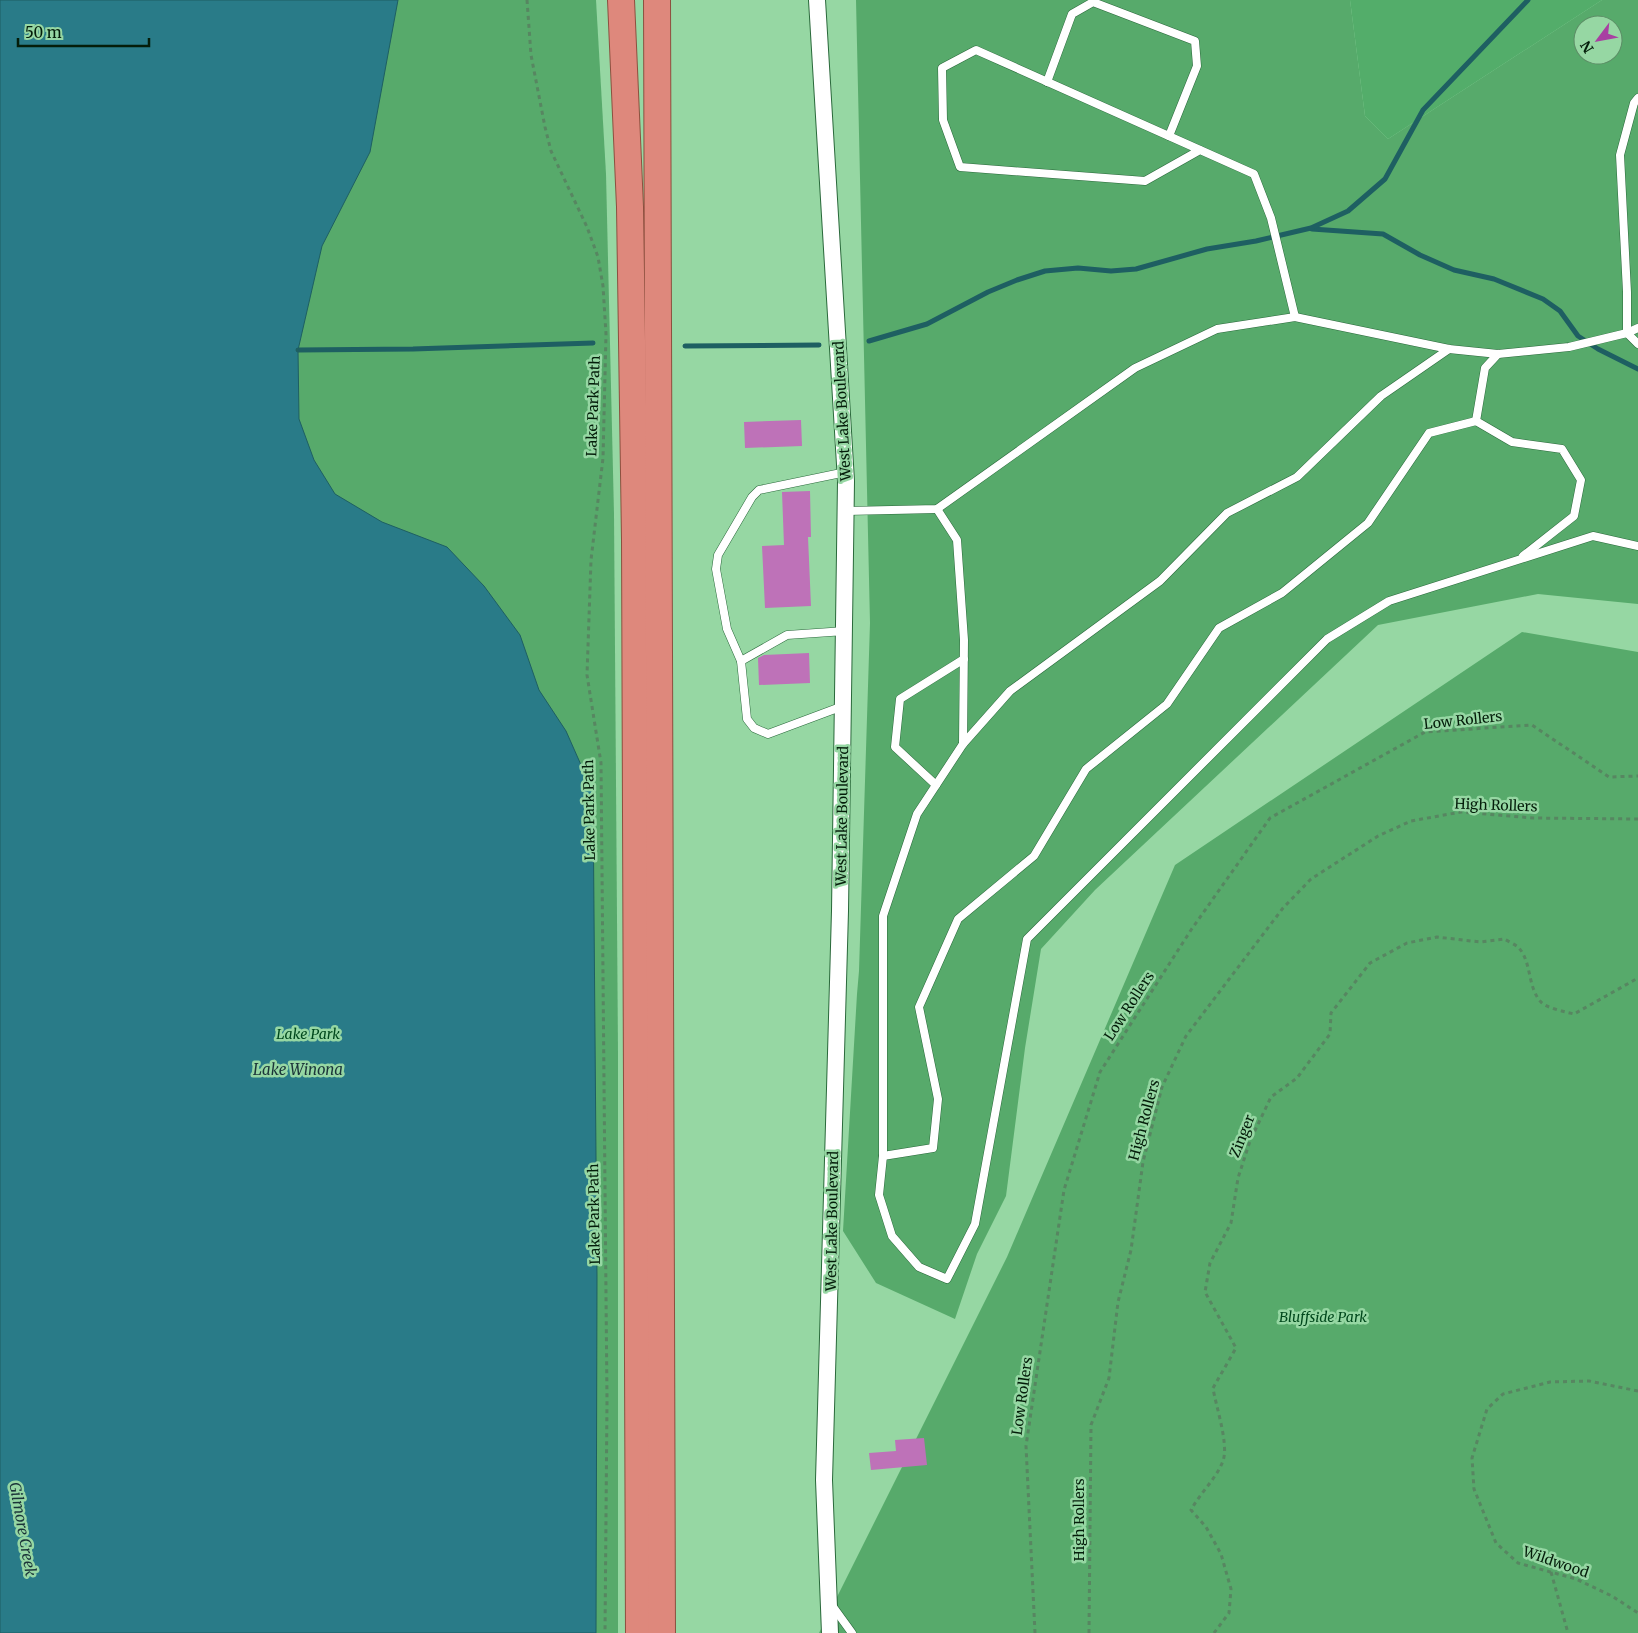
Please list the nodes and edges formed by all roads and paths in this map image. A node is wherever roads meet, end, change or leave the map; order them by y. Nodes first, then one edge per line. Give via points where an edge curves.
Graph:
1 (527, 0) edge
2 (621, 0) edge
3 (657, 0) edge
4 (817, 0) edge
5 (1047, 82) junction
6 (1638, 98) edge
7 (1170, 136) junction
8 (1200, 150) junction
9 (1295, 316) junction
10 (1638, 328) edge
11 (1627, 333) junction
12 (1638, 344) edge
13 (1449, 349) junction
14 (1498, 354) junction
15 (1476, 421) junction
16 (846, 472) junction
17 (937, 509) junction
18 (846, 511) junction
19 (1638, 546) edge
20 (1518, 560) junction
21 (845, 631) junction
22 (964, 659) junction
23 (742, 661) junction
24 (843, 705) junction
25 (963, 744) junction
26 (1638, 776) edge
27 (936, 785) junction
28 (1638, 818) edge
29 (1638, 978) edge
30 (883, 1156) junction
31 (1638, 1391) edge
32 (1551, 1572) junction
33 (829, 1601) junction
34 (1638, 1613) edge
35 (605, 1633) edge
36 (638, 1633) edge
37 (662, 1633) edge
38 (830, 1633) edge
39 (852, 1633) edge
40 (1035, 1633) edge
41 (1089, 1633) edge
42 (1214, 1633) edge
43 (1568, 1633) edge

1 - 35 path, Lake Park Path via 531,55 545,127 551,151 598,257 606,334 603,458 591,560 588,675 601,763 607,1400
2 - 36 highway via 630,207 635,540
3 - 37 highway
4 - 16 street, West Lake Boulevard
5 - 7 lane
5 - 7 lane via 1072,14 1093,2 1195,41 1197,66
5 - 8 lane via 976,50 942,68 943,120 960,168 1145,181
6 - 11 lane via 1620,155
7 - 8 lane
8 - 9 lane via 1254,174 1271,218
9 - 13 lane
9 - 17 lane via 1217,329 1135,368
10 - 11 lane
11 - 12 lane
11 - 14 lane via 1569,348
13 - 14 lane
13 - 25 lane via 1381,396 1297,477 1227,513 1160,581 1010,691
14 - 15 lane via 1485,368
15 - 20 lane via 1512,442 1562,449 1581,480 1574,516
15 - 30 lane via 1430,432 1368,523 1282,593 1219,628 1167,704 1086,769 1034,856 958,919 919,1007 938,1099 933,1148
16 - 18 street, West Lake Boulevard
16 - 23 lane via 759,490 718,555 716,569 727,629
17 - 18 lane
17 - 22 lane via 957,540
18 - 21 street, West Lake Boulevard
19 - 20 lane via 1593,536
20 - 30 lane via 1389,601 1327,639 1027,939 975,1224 947,1279 919,1267 892,1236 879,1195
21 - 23 lane via 787,635
21 - 24 street, West Lake Boulevard
22 - 25 lane
22 - 27 lane via 900,700 895,747
23 - 24 lane via 747,719 754,728 768,734
24 - 33 street, West Lake Boulevard via 840,931 824,1480
25 - 27 lane
26 - 40 path, Low Rollers via 1609,777 1532,725 1425,732 1270,818 1191,930 1100,1072 1064,1190 1026,1446
27 - 30 lane via 917,814 883,916
28 - 41 path, High Rollers via 1533,818 1462,812 1410,821 1378,836 1311,879 1283,908 1186,1036 1162,1087 1144,1162 1131,1250 1118,1302 1109,1378 1091,1425
29 - 42 path, Zinger via 1574,1014 1541,1002 1530,981 1526,960 1518,947 1504,939 1480,942 1437,937 1406,943 1370,963 1331,1013 1330,1034 1297,1078 1271,1096 1250,1141 1238,1178 1231,1223 1210,1263 1205,1292 1236,1348 1213,1388 1225,1439 1223,1460 1191,1510 1206,1527 1221,1554 1231,1589 1229,1613
31 - 32 path, Wildwood via 1589,1381 1550,1382 1503,1394 1486,1409 1472,1458 1474,1488 1496,1542 1518,1563
32 - 34 path, Wildwood via 1583,1582
32 - 43 path
33 - 38 street, West Lake Boulevard
33 - 39 lane

